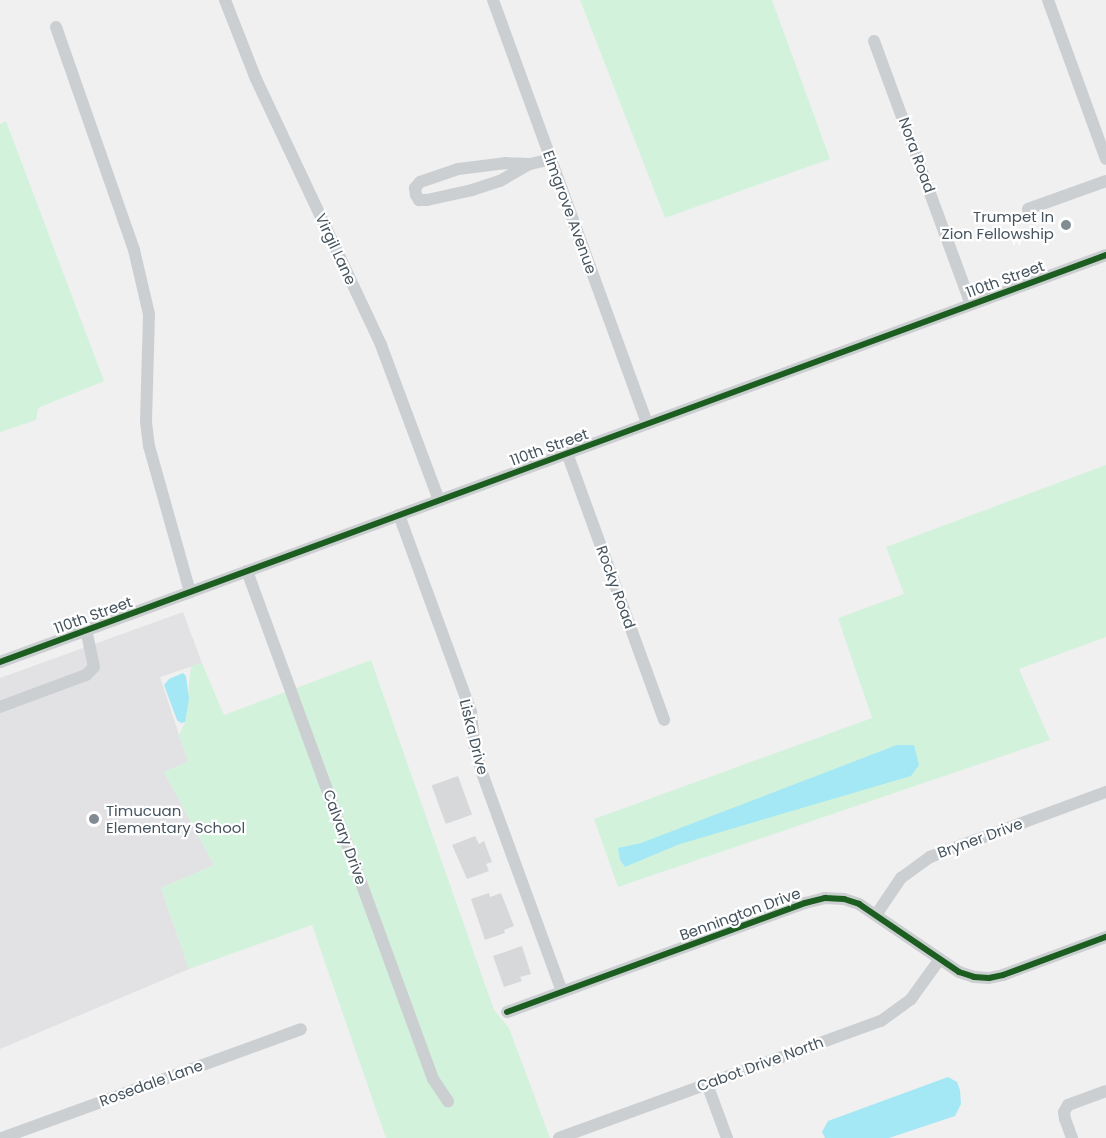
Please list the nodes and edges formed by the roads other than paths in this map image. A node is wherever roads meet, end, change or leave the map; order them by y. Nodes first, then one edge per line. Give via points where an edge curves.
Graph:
1 (225, 0) edge
2 (493, 0) edge
3 (1048, 0) edge
4 (56, 27) dead end
5 (874, 41) dead end
6 (551, 159) junction
7 (1106, 159) edge
8 (530, 164) junction
9 (1106, 181) edge
10 (1028, 209) dead end
11 (1106, 255) edge
12 (971, 304) junction
13 (647, 424) junction
14 (567, 453) junction
15 (439, 500) junction
16 (399, 516) junction
17 (247, 571) junction
18 (190, 591) junction
19 (86, 630) junction
20 (0, 662) edge
21 (0, 707) edge
22 (664, 720) dead end
23 (1106, 792) edge
24 (876, 915) junction
25 (1106, 937) edge
26 (940, 959) junction
27 (562, 992) junction
28 (507, 1012) dead end
29 (301, 1029) dead end
30 (707, 1084) junction
31 (1106, 1091) edge
32 (448, 1101) dead end
33 (2, 1138) edge
34 (559, 1138) edge
35 (727, 1138) edge
36 (1072, 1138) edge

1 - 15 street, Virgil Lane via 256,79 381,345
2 - 6 street, Elmgrove Avenue
3 - 7 street
4 - 18 street via 137,260 149,314 148,446
5 - 12 street, Nora Road
6 - 8 street
6 - 13 street, Elmgrove Avenue
8 - 8 street via 500,181 472,190 427,200 419,200 416,195 415,188 420,182 458,169
9 - 10 street
11 - 12 street, 110th Street
12 - 13 street, 110th Street
13 - 14 street, 110th Street
14 - 15 street, 110th Street
14 - 22 street, Rocky Road
15 - 16 street, 110th Street
16 - 17 street, 110th Street
16 - 27 street, Liska Drive via 471,712 482,772
17 - 18 street, 110th Street
17 - 32 street, Calvary Drive via 433,1079
18 - 19 street, 110th Street
19 - 20 street, 110th Street
19 - 21 street via 94,667 86,675
23 - 24 street, Bryner Drive via 930,857 902,878
24 - 26 street, Bennington Drive
24 - 27 street, Bennington Drive via 860,904 825,898
25 - 26 street, Bennington Drive via 989,978 959,972
26 - 30 street, Cabot Drive North via 911,999 880,1021
27 - 28 street, Bennington Drive
29 - 33 street, Rosedale Lane
30 - 34 street, Cabot Drive North
30 - 35 street
31 - 36 street via 1068,1105 1064,1112

